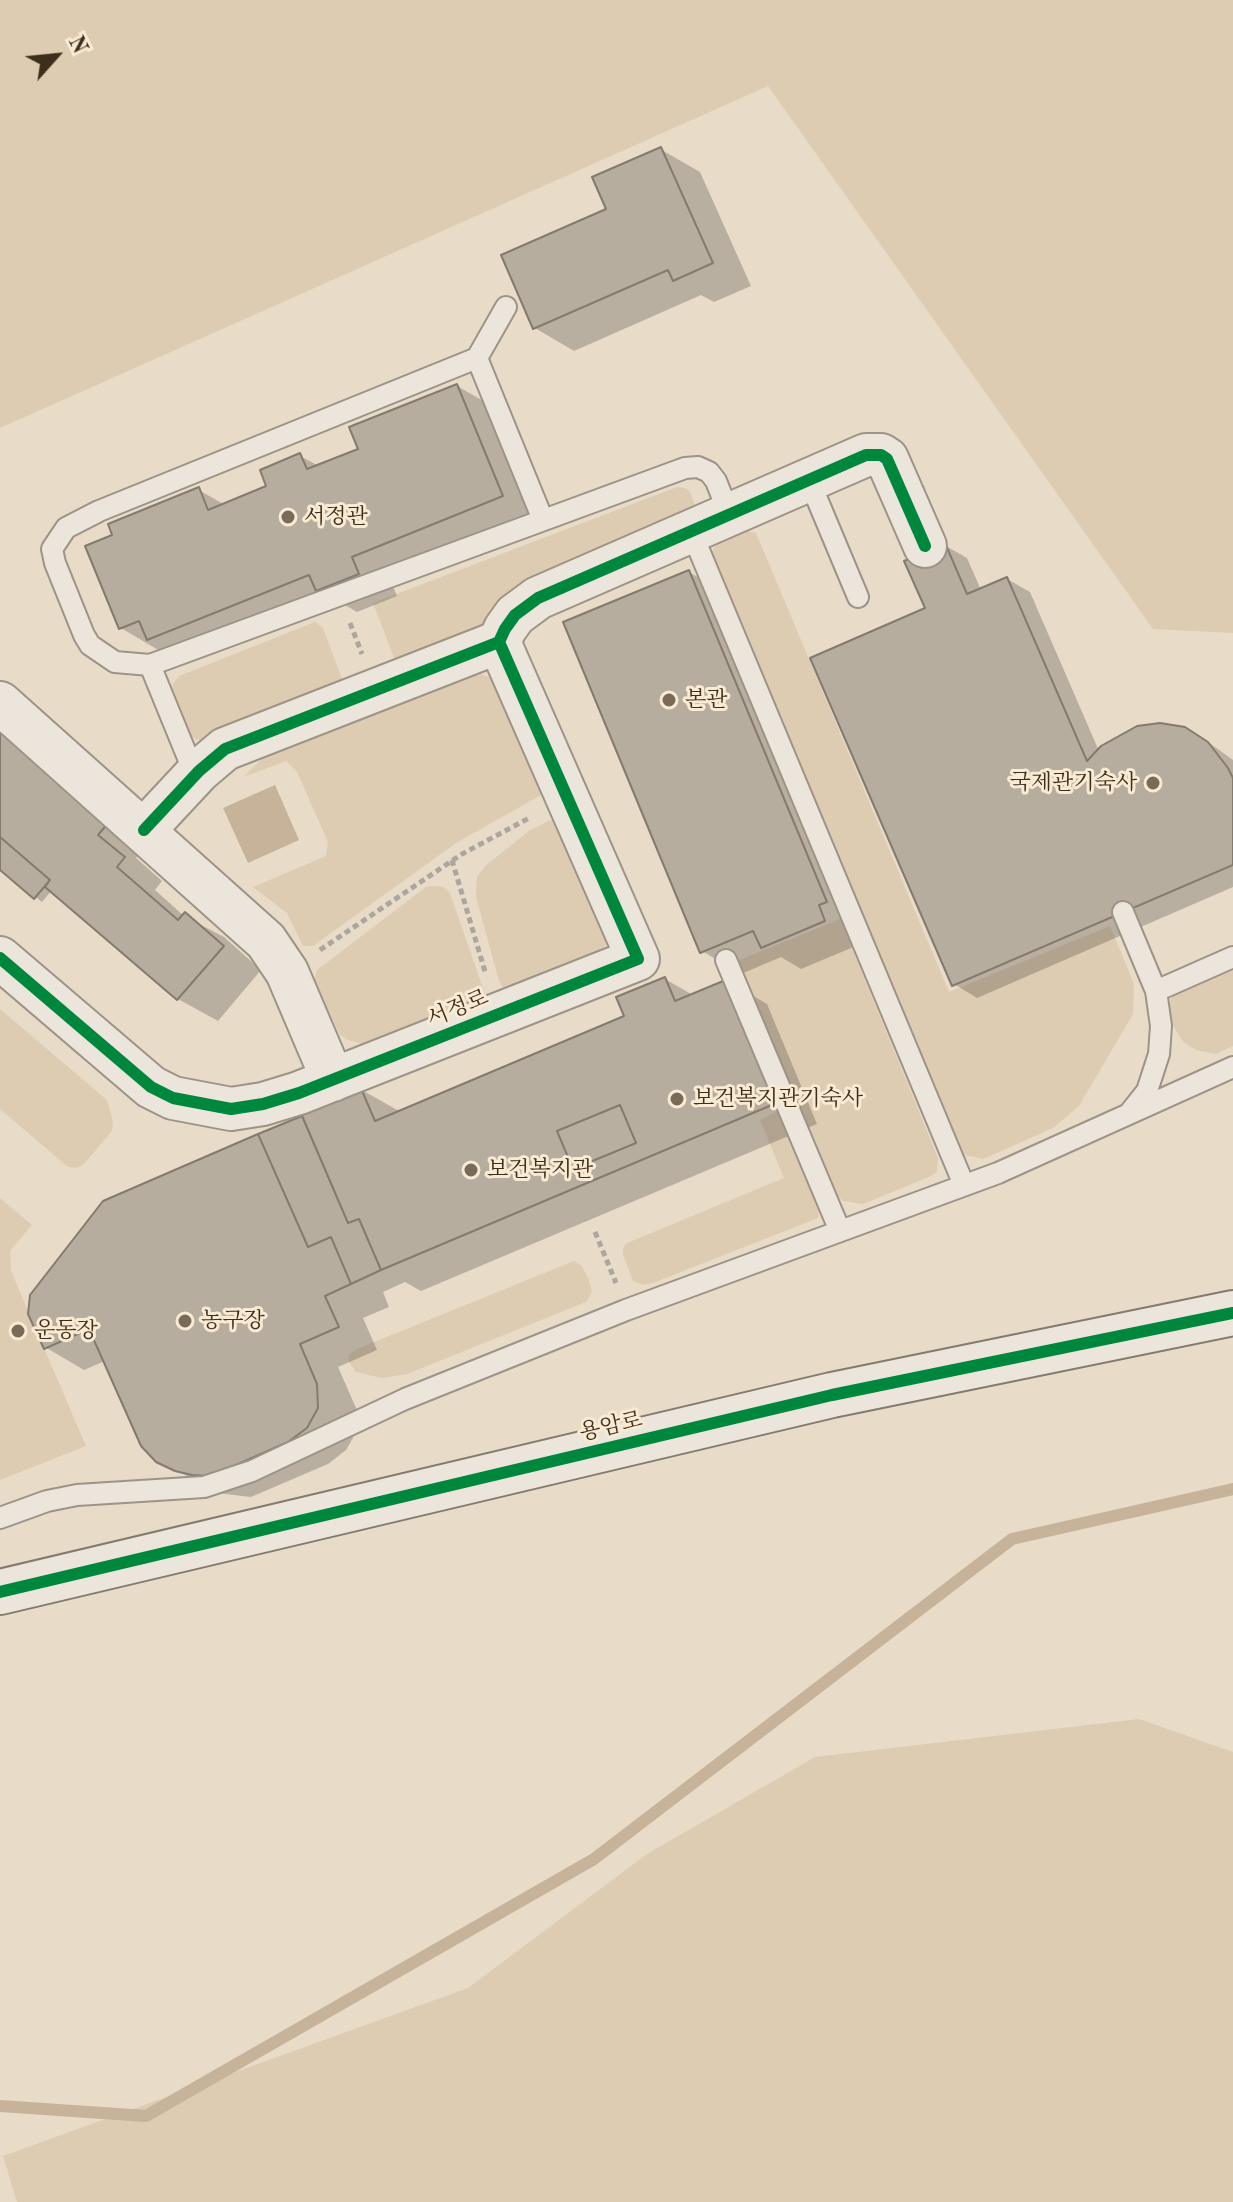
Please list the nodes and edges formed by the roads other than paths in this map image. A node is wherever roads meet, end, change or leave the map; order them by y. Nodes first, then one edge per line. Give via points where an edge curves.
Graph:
1 (506, 307) dead end
2 (477, 358) junction
3 (809, 480) junction
4 (729, 514) junction
5 (543, 520) junction
6 (691, 531) junction
7 (925, 546) dead end
8 (858, 597) dead end
9 (499, 642) junction
10 (150, 665) junction
11 (0, 703) edge
12 (195, 775) junction
13 (144, 830) junction
14 (1123, 912) dead end
15 (1233, 957) edge
16 (0, 958) edge
17 (726, 960) dead end
18 (1156, 991) junction
19 (1233, 1067) edge
20 (333, 1080) junction
21 (1128, 1115) junction
22 (964, 1185) junction
23 (840, 1231) junction
24 (1233, 1313) edge
25 (0, 1518) edge
26 (0, 1592) edge

1 - 2 lane
2 - 5 lane
2 - 10 lane via 66,528 52,549 90,645 115,662
3 - 4 street
3 - 7 street via 866,455 881,455
3 - 8 lane
4 - 5 lane via 716,481 698,467
4 - 6 street
5 - 10 lane
6 - 9 street via 525,605
6 - 22 lane
9 - 12 street via 243,740
9 - 20 street, 서정로 via 638,959
10 - 12 lane
11 - 13 street
12 - 13 street
13 - 20 street via 266,941 287,972
14 - 18 lane
15 - 18 lane
16 - 20 street, 서정로 via 151,1087 173,1098 231,1109
17 - 23 lane
18 - 21 lane via 1159,1054 1147,1091
19 - 21 lane
21 - 22 lane
22 - 23 lane
23 - 25 lane via 405,1399 252,1471 204,1487 77,1495
24 - 26 street, 용암로 via 832,1395

